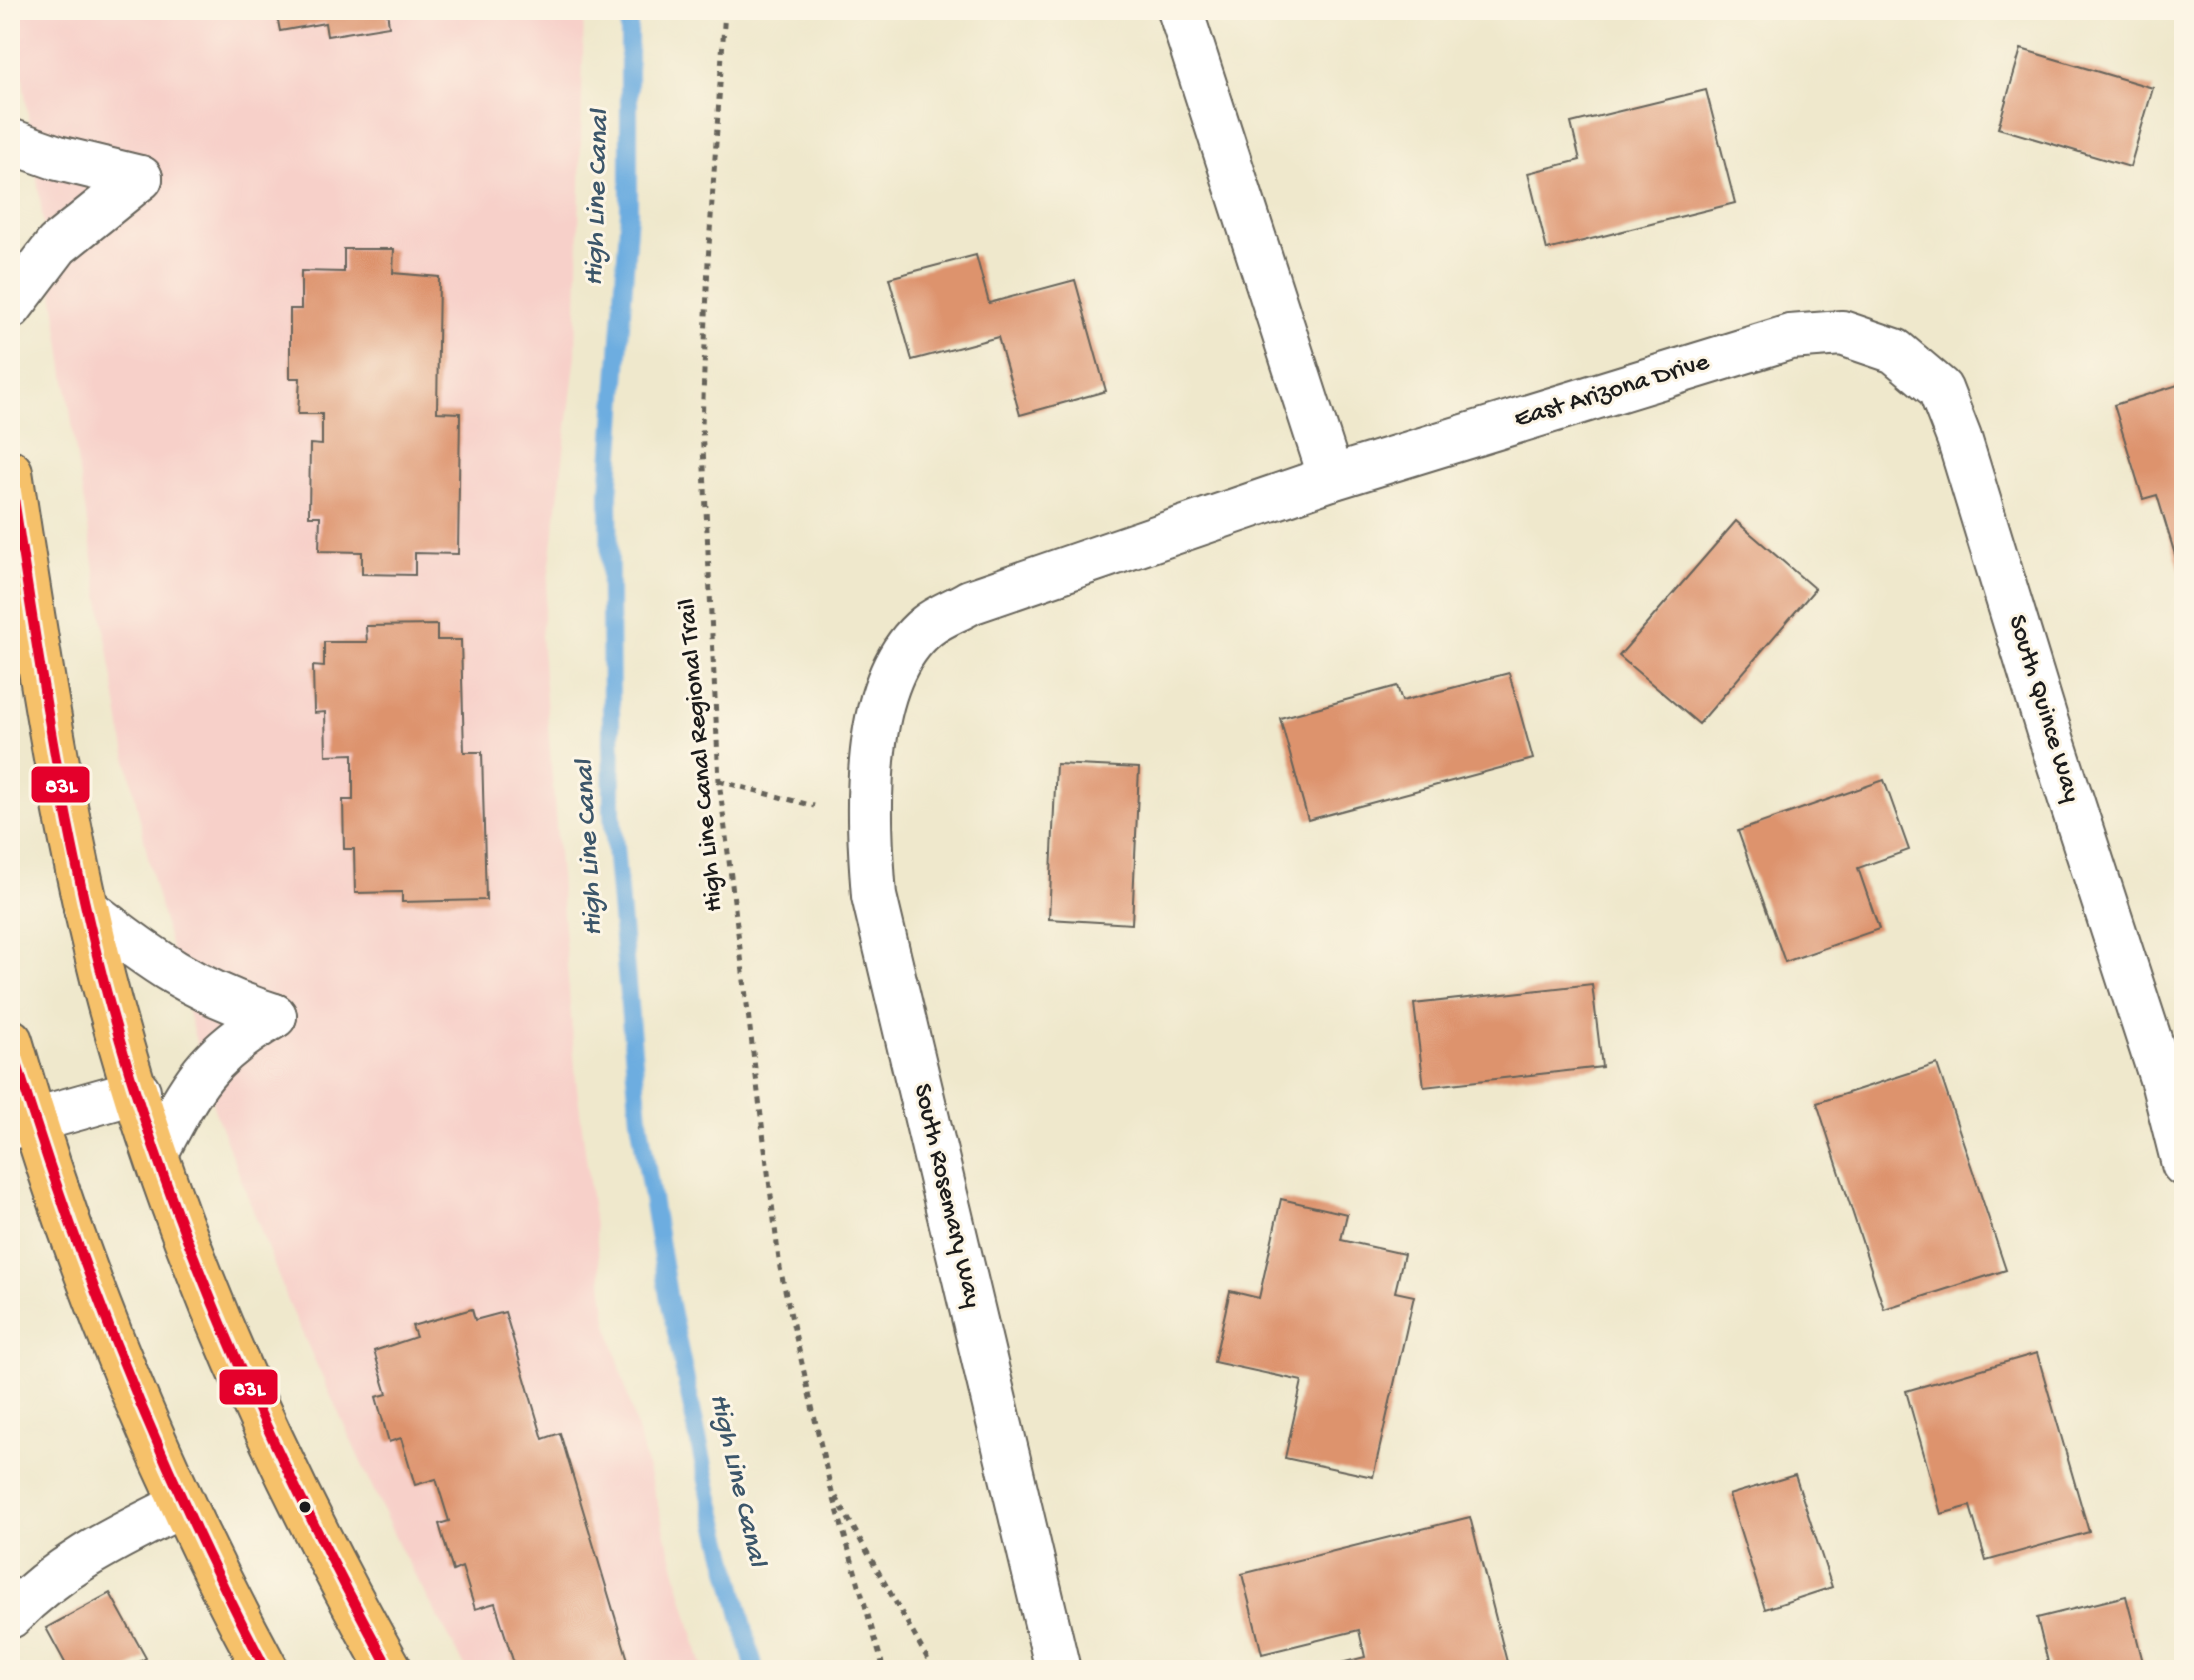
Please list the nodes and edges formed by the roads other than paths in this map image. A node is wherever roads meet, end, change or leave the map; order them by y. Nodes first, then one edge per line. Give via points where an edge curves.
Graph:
1 (1180, 10) edge
2 (10, 141) edge
3 (10, 307) edge
4 (1895, 351) joint
5 (10, 472) edge
6 (1331, 478) junction
7 (879, 719) joint
8 (86, 909) junction
9 (10, 1041) edge
10 (2174, 1082) edge
11 (138, 1091) junction
12 (22, 1123) edge
13 (157, 1151) junction
14 (2184, 1164) edge
15 (182, 1505) junction
16 (10, 1616) edge
17 (266, 1670) edge
18 (390, 1670) edge
19 (1058, 1670) edge

1 - 6 street
2 - 3 street via 140,178 57,245
4 - 6 street, East Arizona Drive via 1842,333 1790,337
4 - 10 street, South Quince Way via 1940,389 1959,438
5 - 8 main road via 48,716
6 - 7 street, East Arizona Drive via 970,602 926,627 893,671
7 - 19 street, South Rosemary Way via 868,780 874,896
8 - 11 main road
8 - 13 street via 177,977 274,1016 230,1044 201,1072
9 - 12 main road
10 - 14 street, South Quince Way
11 - 12 street
11 - 13 main road
12 - 15 main road
13 - 18 main road via 267,1432
15 - 16 street via 79,1557
15 - 17 main road

